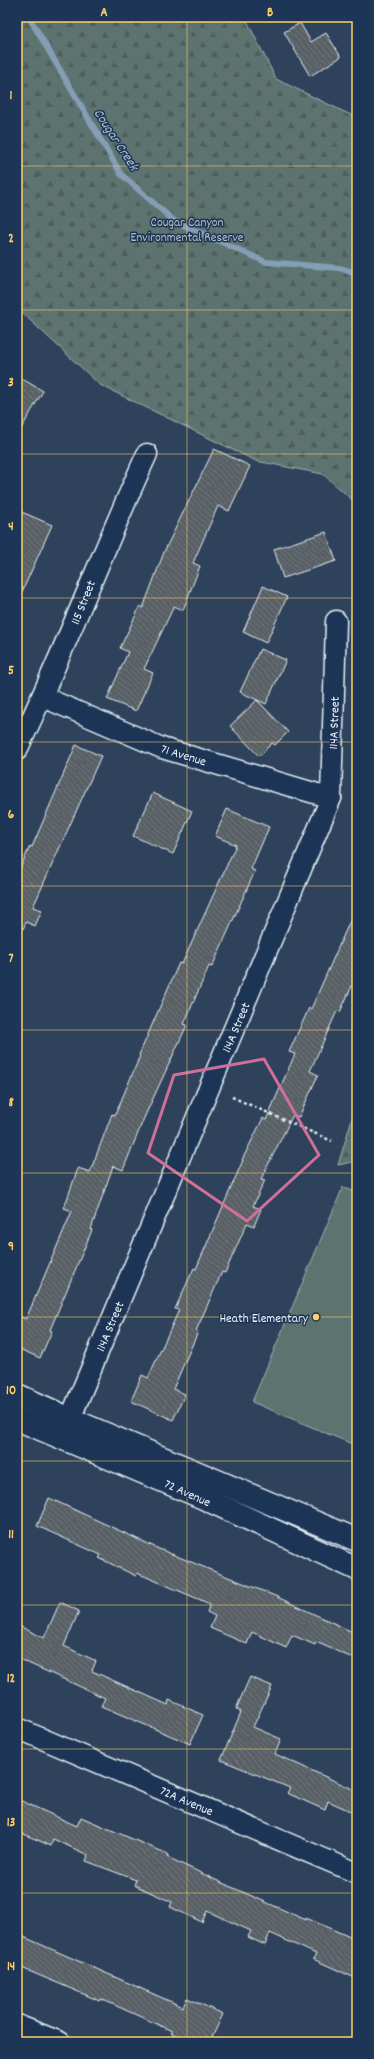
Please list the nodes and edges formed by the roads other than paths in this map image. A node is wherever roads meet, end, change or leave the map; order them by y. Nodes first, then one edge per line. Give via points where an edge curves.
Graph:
1 (147, 454) dead end
2 (336, 621) dead end
3 (43, 697) junction
4 (17, 750) edge
5 (331, 798) junction
6 (17, 1395) edge
7 (17, 1419) edge
8 (70, 1419) junction
9 (357, 1540) edge
10 (357, 1569) edge
11 (17, 1728) edge
12 (357, 1873) edge
13 (17, 2025) edge
14 (60, 2042) edge

1 - 3 street, 115 Street
2 - 5 street, 114A Street
3 - 4 street, 115 Street
3 - 5 street, 71 Avenue via 162,748
5 - 8 street, 114A Street
6 - 8 main road, 72 Avenue
7 - 10 main road, 72 Avenue via 199,1496
8 - 9 main road, 72 Avenue
11 - 12 street, 72A Avenue
13 - 14 street

